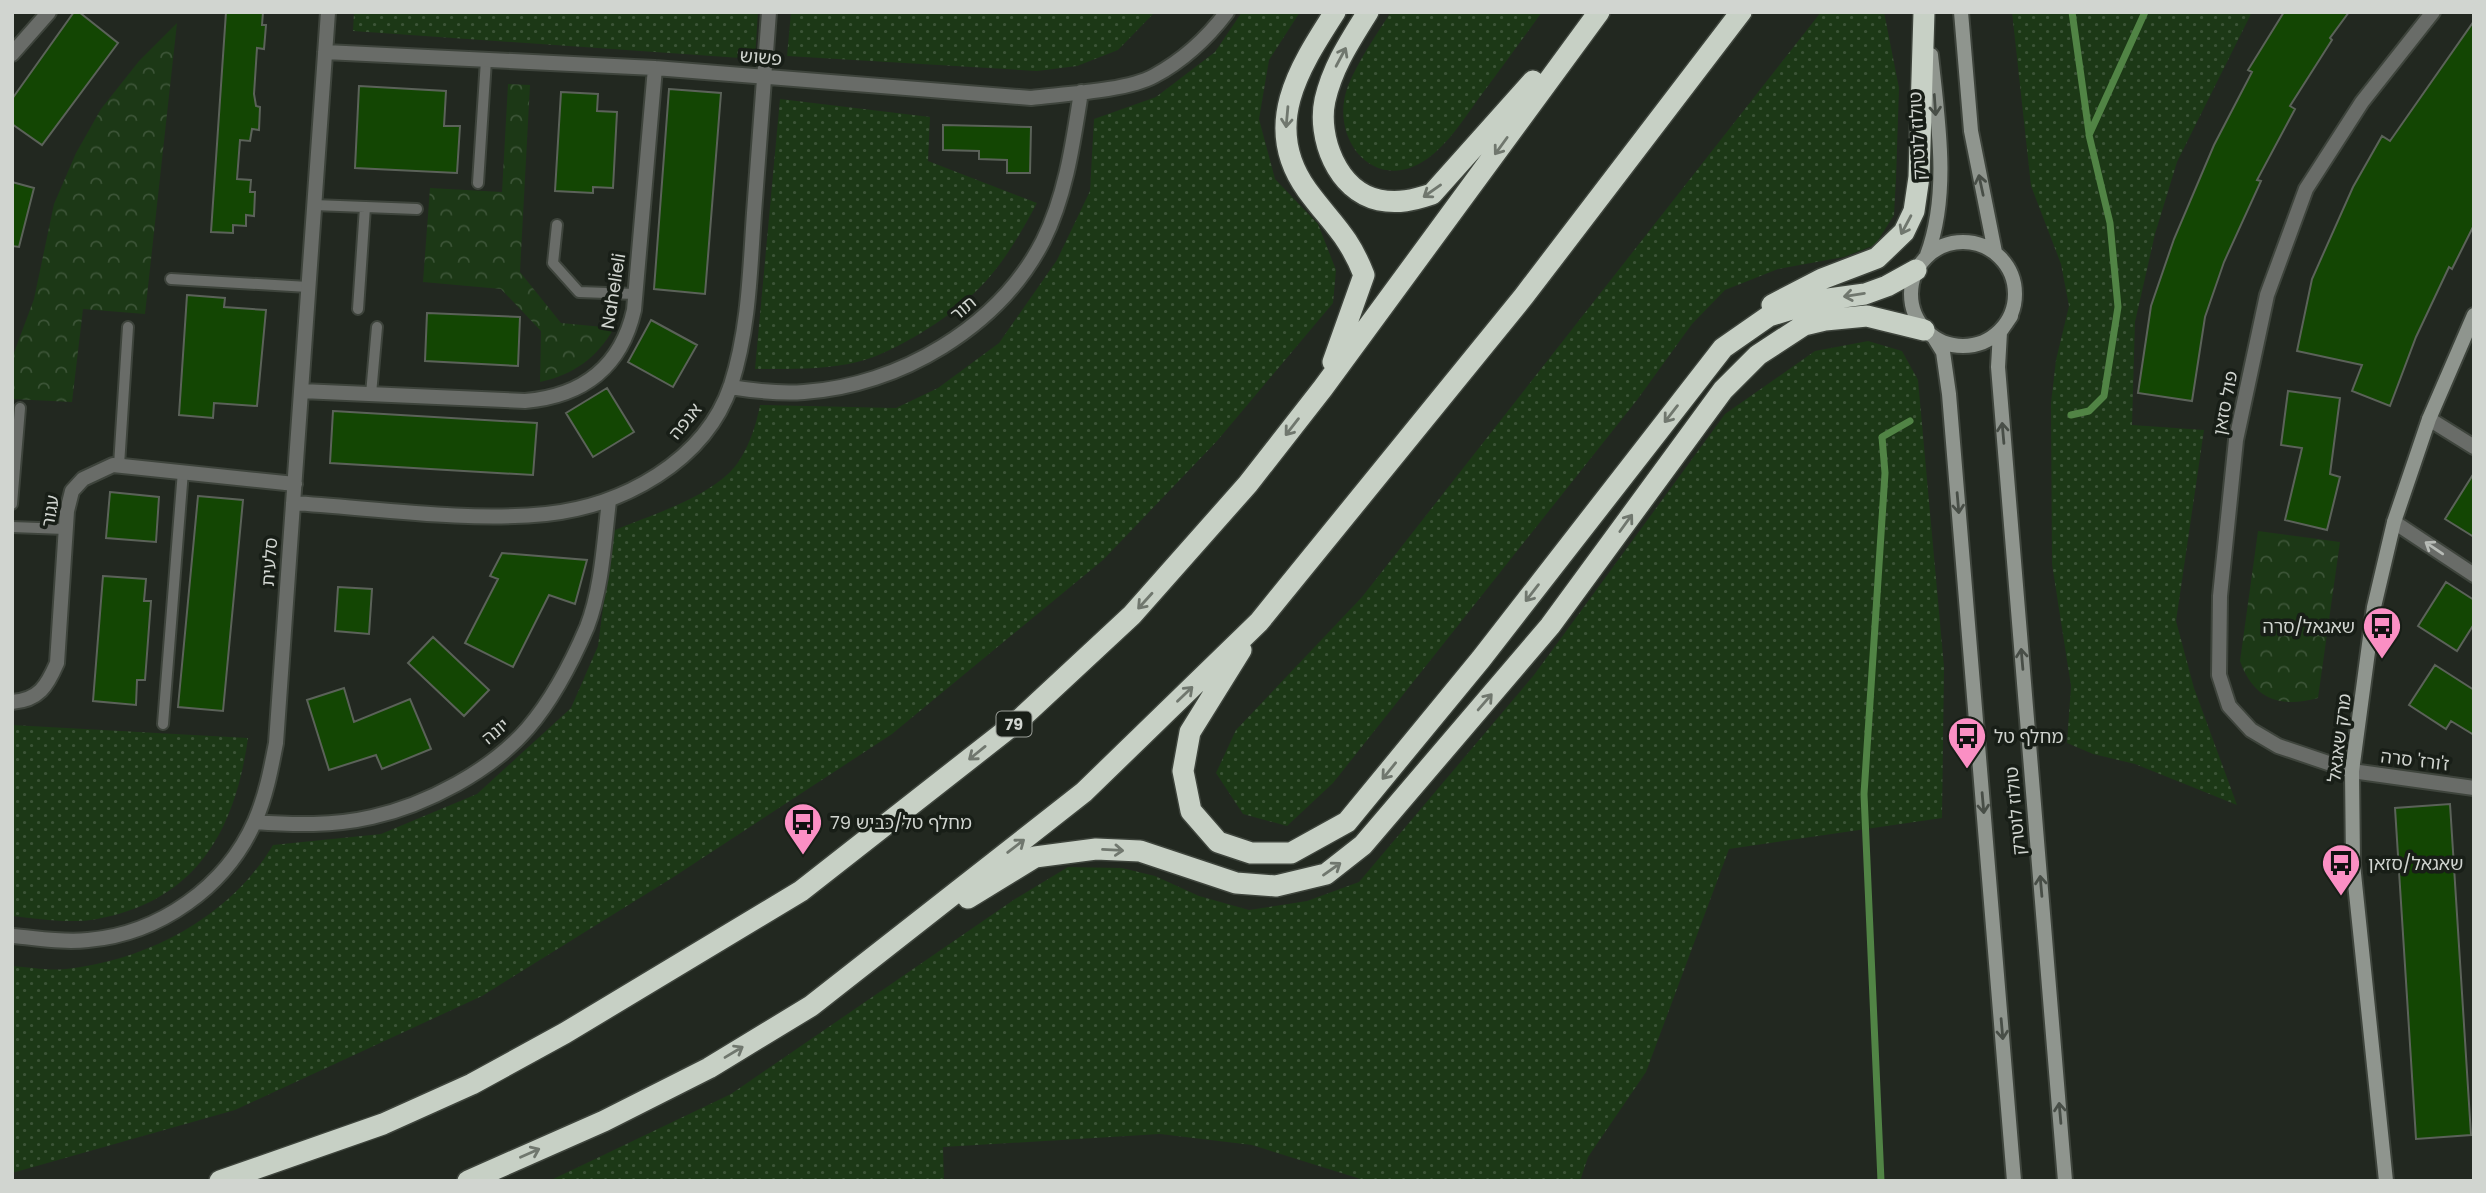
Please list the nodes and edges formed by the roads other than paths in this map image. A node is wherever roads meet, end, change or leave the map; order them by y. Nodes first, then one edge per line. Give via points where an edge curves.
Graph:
1 (49, 12) edge
2 (328, 12) edge
3 (769, 12) edge
4 (1227, 12) edge
5 (1335, 12) edge
6 (1368, 12) edge
7 (1591, 12) edge
8 (1599, 12) edge
9 (1741, 12) edge
10 (1925, 12) edge
11 (1961, 12) edge
12 (2433, 12) edge
13 (325, 52) junction
14 (12, 54) edge
15 (486, 60) junction
16 (655, 68) junction
17 (764, 76) junction
18 (1081, 92) junction
19 (478, 183) dead end
20 (314, 205) junction
21 (365, 207) junction
22 (416, 209) dead end
23 (557, 225) dead end
24 (1995, 252) junction
25 (1922, 263) junction
26 (172, 279) dead end
27 (308, 287) junction
28 (635, 294) junction
29 (358, 309) dead end
30 (2474, 315) edge
31 (2011, 316) junction
32 (128, 327) dead end
33 (377, 327) dead end
34 (1930, 335) junction
35 (1723, 348) junction
36 (730, 387) junction
37 (1323, 388) junction
38 (301, 391) junction
39 (371, 394) junction
40 (20, 408) dead end
41 (2429, 418) junction
42 (2474, 447) edge
43 (119, 465) junction
44 (183, 471) junction
45 (295, 484) junction
46 (610, 501) junction
47 (292, 503) junction
48 (12, 504) edge
49 (2394, 522) junction
50 (12, 527) edge
51 (65, 528) junction
52 (2474, 575) edge
53 (1259, 622) junction
54 (12, 702) edge
55 (163, 724) dead end
56 (2352, 771) junction
57 (2474, 788) edge
58 (255, 822) junction
59 (12, 936) edge
60 (877, 955) junction
61 (220, 1181) edge
62 (468, 1181) edge
63 (2014, 1181) edge
64 (2065, 1181) edge
65 (2386, 1181) edge

1 - 14 street
2 - 13 street, סלעית
3 - 17 street, אנפה
4 - 18 street, פשוש via 1185,55 1152,77
5 -> 37 highway via 1299,69 1285,120 1296,171 1352,245 1364,275
7 -> 6 highway via 1432,194 1408,202 1377,200 1348,184 1322,129 1337,61
8 -> 37 highway, 79
9 - 53 highway via 1524,296
10 -> 25 main road, טולוז לוטרק via 1940,202 1938,227
10 -> 35 highway via 1919,177 1914,211 1904,232 1877,258 1792,292 1760,312
24 -> 11 main road via 1971,131
12 - 56 street, פול סזאן via 2362,102 2306,190 2267,295 2235,453 2220,609 2219,675 2230,706 2251,730 2278,746
13 - 15 street, פשוש
13 - 20 street, סלעית
15 - 16 street, פשוש
15 - 19 lane
16 - 17 street, פשוש
16 - 28 street, Nahelieli
17 - 18 street, פשוש via 1002,97
17 - 36 street, אנפה via 748,306
18 - 36 street, תור via 1059,204 1030,262 988,313 954,340 919,359 856,382 807,392
20 - 21 lane
20 - 27 street, סלעית
21 - 22 lane
21 - 29 lane
23 - 28 lane via 554,263 579,292
24 - 25 main road via 1982,245 1953,242
24 - 31 main road via 2014,281 2016,299
25 - 34 main road via 1911,301 1915,317
25 -> 35 highway via 1876,290 1769,316
26 - 27 lane
27 - 38 street, סלעית
28 - 39 street, Nahelieli via 626,338 614,358 602,372 567,393 525,401
30 - 41 main road, מרק שאגאל
31 - 34 main road via 1987,342 1952,346
64 -> 31 main road, טולוז לוטרק via 1998,367 2000,332
32 - 43 lane
33 - 39 lane
60 -> 34 highway via 1035,857 1096,849 1140,851 1236,883 1276,886 1326,874 1363,845 1550,626 1723,390 1758,355 1804,325 1825,320 1867,316
34 -> 63 main road, טולוז לוטרק via 1942,352 1949,394
35 -> 53 highway via 1348,822 1291,853 1251,853 1219,842 1191,810 1183,771 1190,732
36 - 46 street, אנפה via 704,433 677,460 653,479
37 -> 61 highway, 79 via 1248,484 1132,615 1018,721 801,891 721,942 472,1084 383,1124
38 - 39 street, Nahelieli
38 - 45 street, סלעית
40 - 48 lane
41 - 42 street
41 - 49 main road, מרק שאגאל
43 - 44 street, עגור
43 - 51 street, עגור via 98,470 72,491
44 - 45 street, עגור
44 - 55 lane
45 - 47 street, סלעית
46 - 47 street, אנפה via 548,514 503,516
46 - 58 street, יונה via 588,625 548,701 501,753 442,790 374,817 301,825
47 - 58 street, סלעית via 276,743
52 -> 49 street
49 - 56 main road, מרק שאגאל via 2374,607
50 - 51 lane
51 - 54 street, עגור via 57,663 37,697
60 -> 53 highway via 1084,792
56 - 57 street, ז'ורז' סרה
56 - 65 main road, מרק שאגאל via 2353,864
58 - 59 street, סלעית via 210,885 178,911 148,926 86,940
62 -> 60 highway via 709,1068 811,1006

